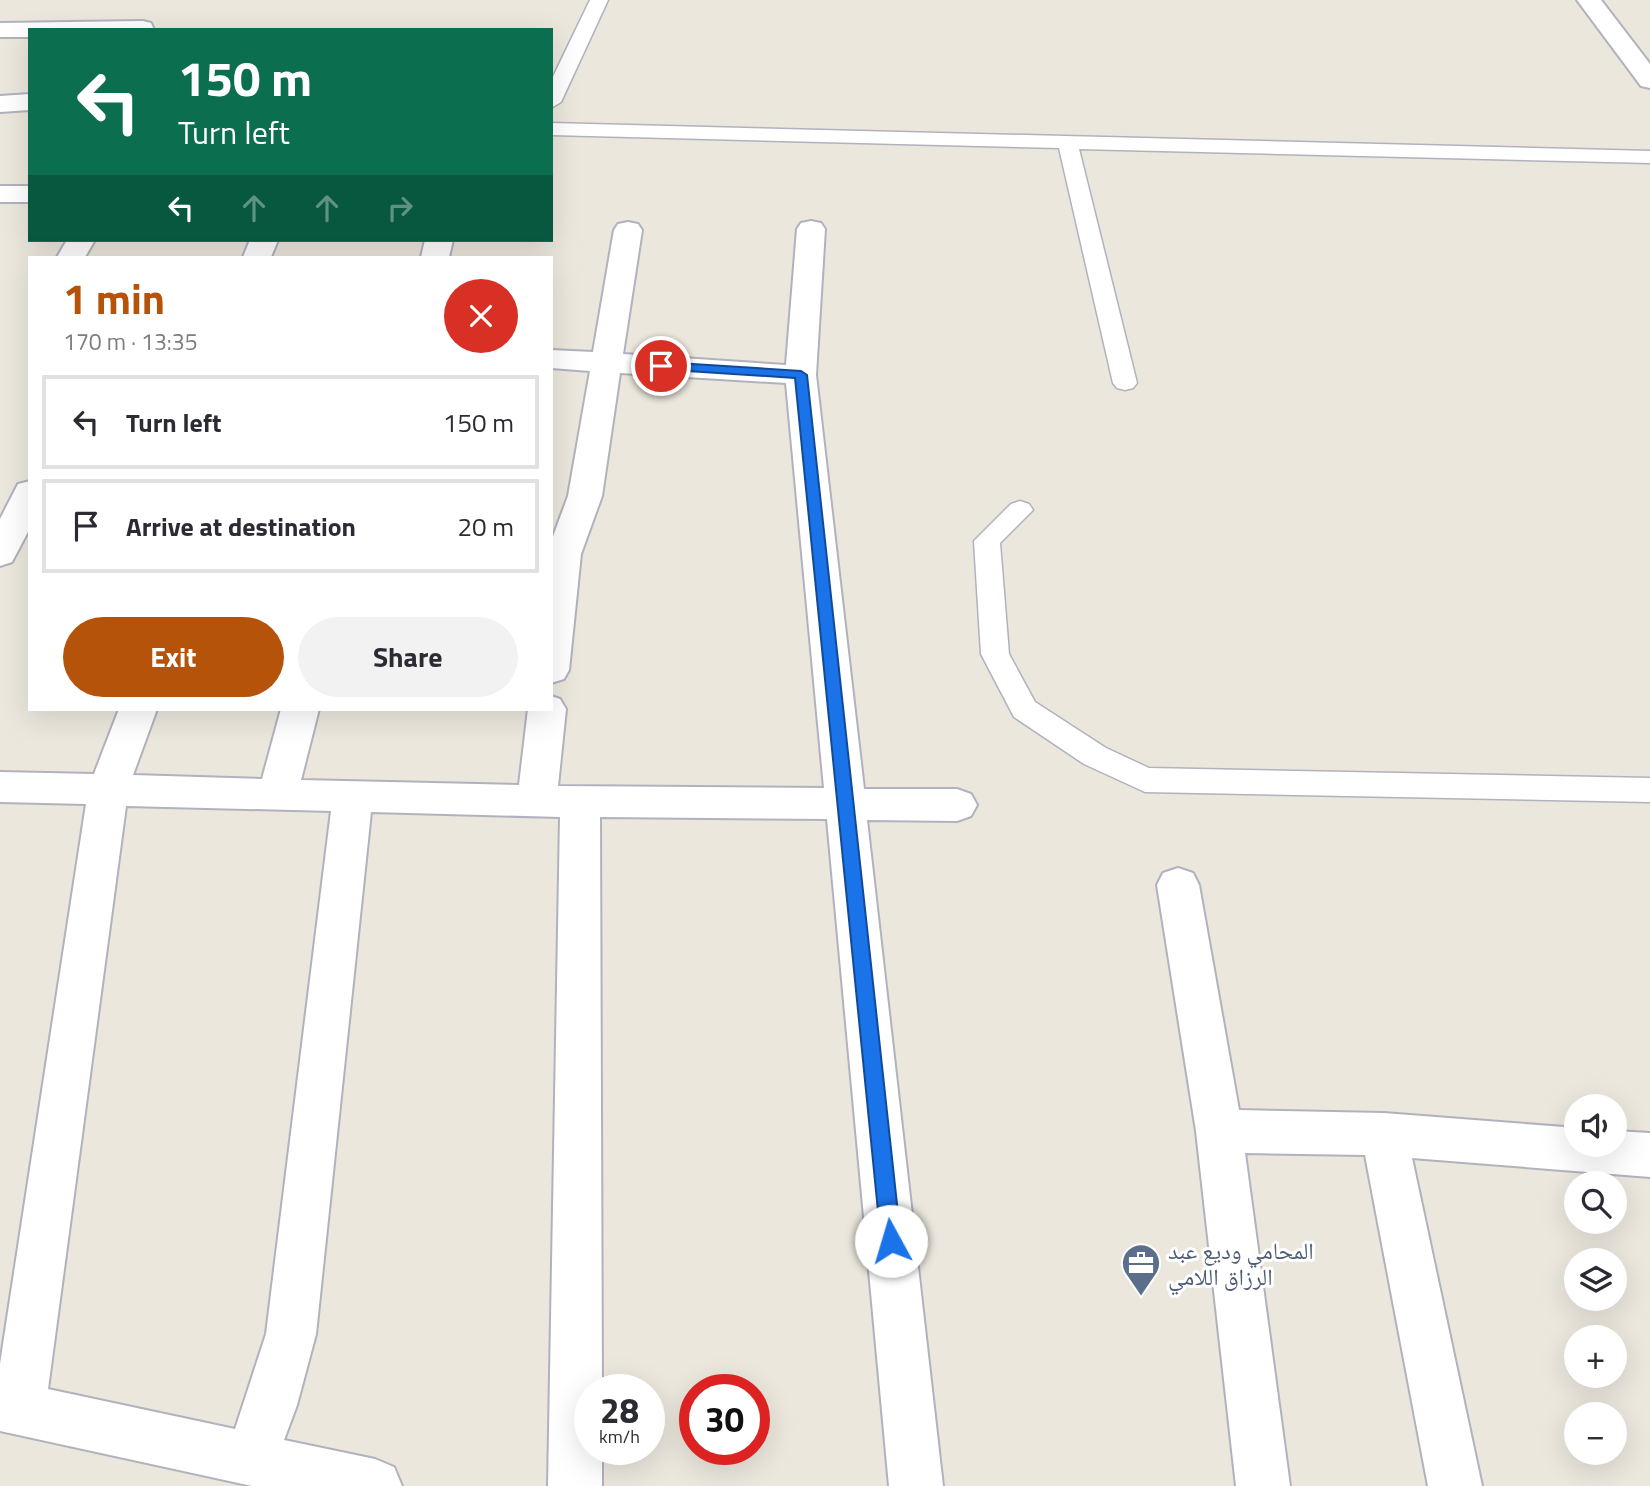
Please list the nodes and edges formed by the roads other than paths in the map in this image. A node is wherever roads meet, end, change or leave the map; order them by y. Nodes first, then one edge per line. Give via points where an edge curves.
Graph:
1 (598, 0) edge
2 (1590, 0) edge
3 (0, 30) edge
4 (28, 30) edge
5 (1650, 81) edge
6 (553, 98) edge
7 (28, 102) edge
8 (0, 104) edge
9 (553, 129) edge
10 (1068, 142) junction
11 (1650, 157) edge
12 (0, 194) edge
13 (28, 194) edge
14 (811, 229) dead end
15 (628, 230) dead end
16 (553, 359) edge
17 (605, 362) junction
18 (801, 375) junction
19 (1125, 383) dead end
20 (28, 496) edge
21 (1020, 510) dead end
22 (558, 553) edge
23 (0, 554) edge
24 (553, 637) edge
25 (137, 711) edge
26 (299, 711) edge
27 (547, 711) edge
28 (0, 787) edge
29 (108, 789) junction
30 (1650, 790) edge
31 (278, 793) junction
32 (353, 795) junction
33 (558, 801) junction
34 (846, 805) junction
35 (957, 805) dead end
36 (1178, 885) dead end
37 (1219, 1131) junction
38 (1384, 1134) junction
39 (1650, 1155) edge
40 (9, 1408) edge
41 (250, 1459) junction
42 (375, 1486) edge
43 (575, 1486) edge
44 (916, 1486) edge
45 (1263, 1486) edge
46 (1455, 1486) edge

1 - 6 lane
2 - 5 street
3 - 4 street
7 - 8 street
9 - 10 lane
10 - 11 lane
10 - 19 lane
12 - 13 street
14 - 18 street
15 - 17 street
16 - 17 street
17 - 18 street
17 - 22 street via 585,496
18 - 34 street
20 - 23 street
21 - 30 lane via 987,541 995,654 1024,709 1095,756 1144,780
22 - 24 street
25 - 29 street
26 - 31 street
27 - 33 street
28 - 29 street
29 - 31 street
29 - 40 street
31 - 32 street
32 - 33 street
32 - 41 street via 291,1334
33 - 34 street
33 - 43 street
34 - 35 street
34 - 44 street
36 - 37 street
37 - 38 street
37 - 45 street
38 - 39 street
38 - 46 street
40 - 41 street
41 - 42 street

